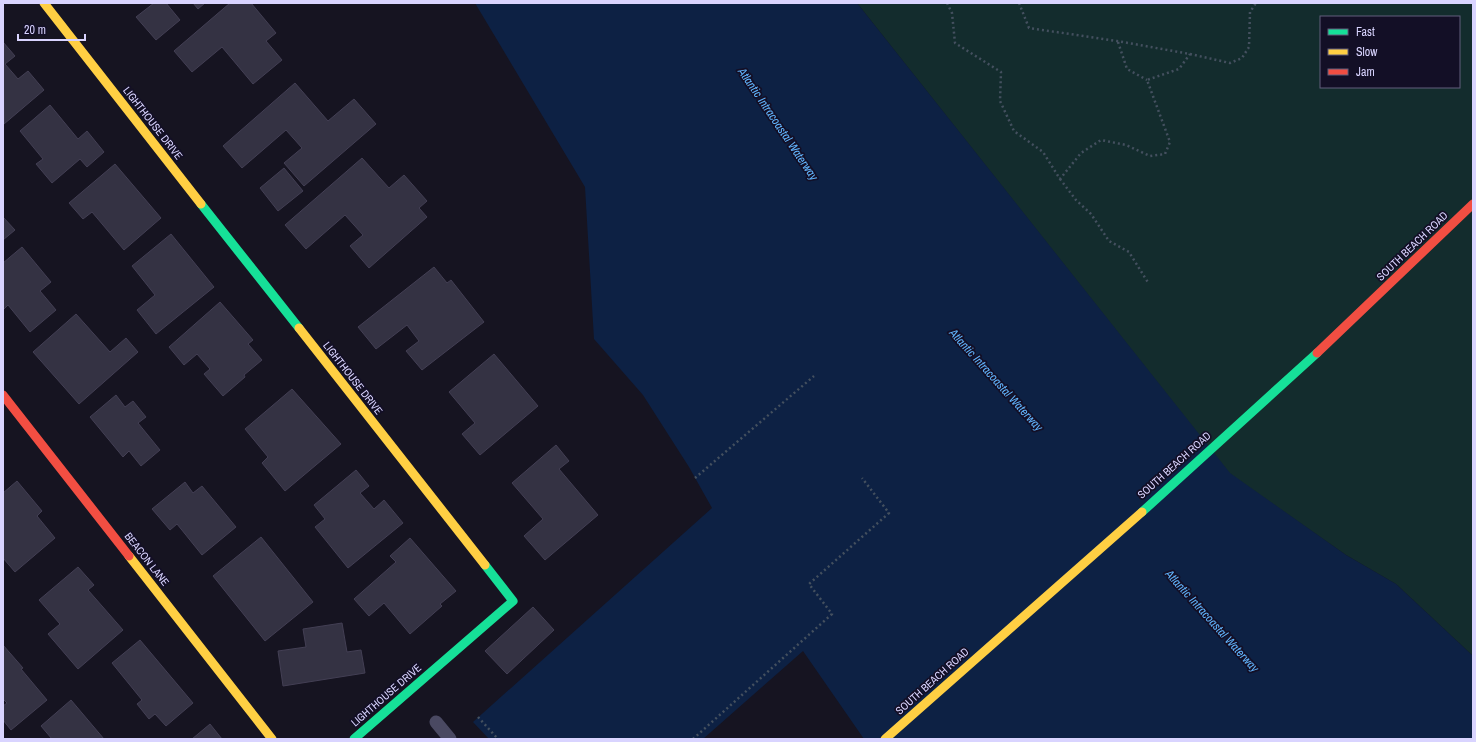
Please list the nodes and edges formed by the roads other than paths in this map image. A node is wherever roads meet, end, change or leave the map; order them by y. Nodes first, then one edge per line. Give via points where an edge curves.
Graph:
1 (44, 3) edge
2 (1473, 204) edge
3 (3, 395) edge
4 (436, 722) dead end
5 (272, 739) edge
6 (354, 739) edge
7 (450, 739) edge
8 (885, 739) edge

1 - 6 street, LIGHTHOUSE DRIVE via 513,601
2 - 8 street, SOUTH BEACH ROAD via 1396,280 1265,400
3 - 5 street, BEACON LANE
4 - 7 lane

